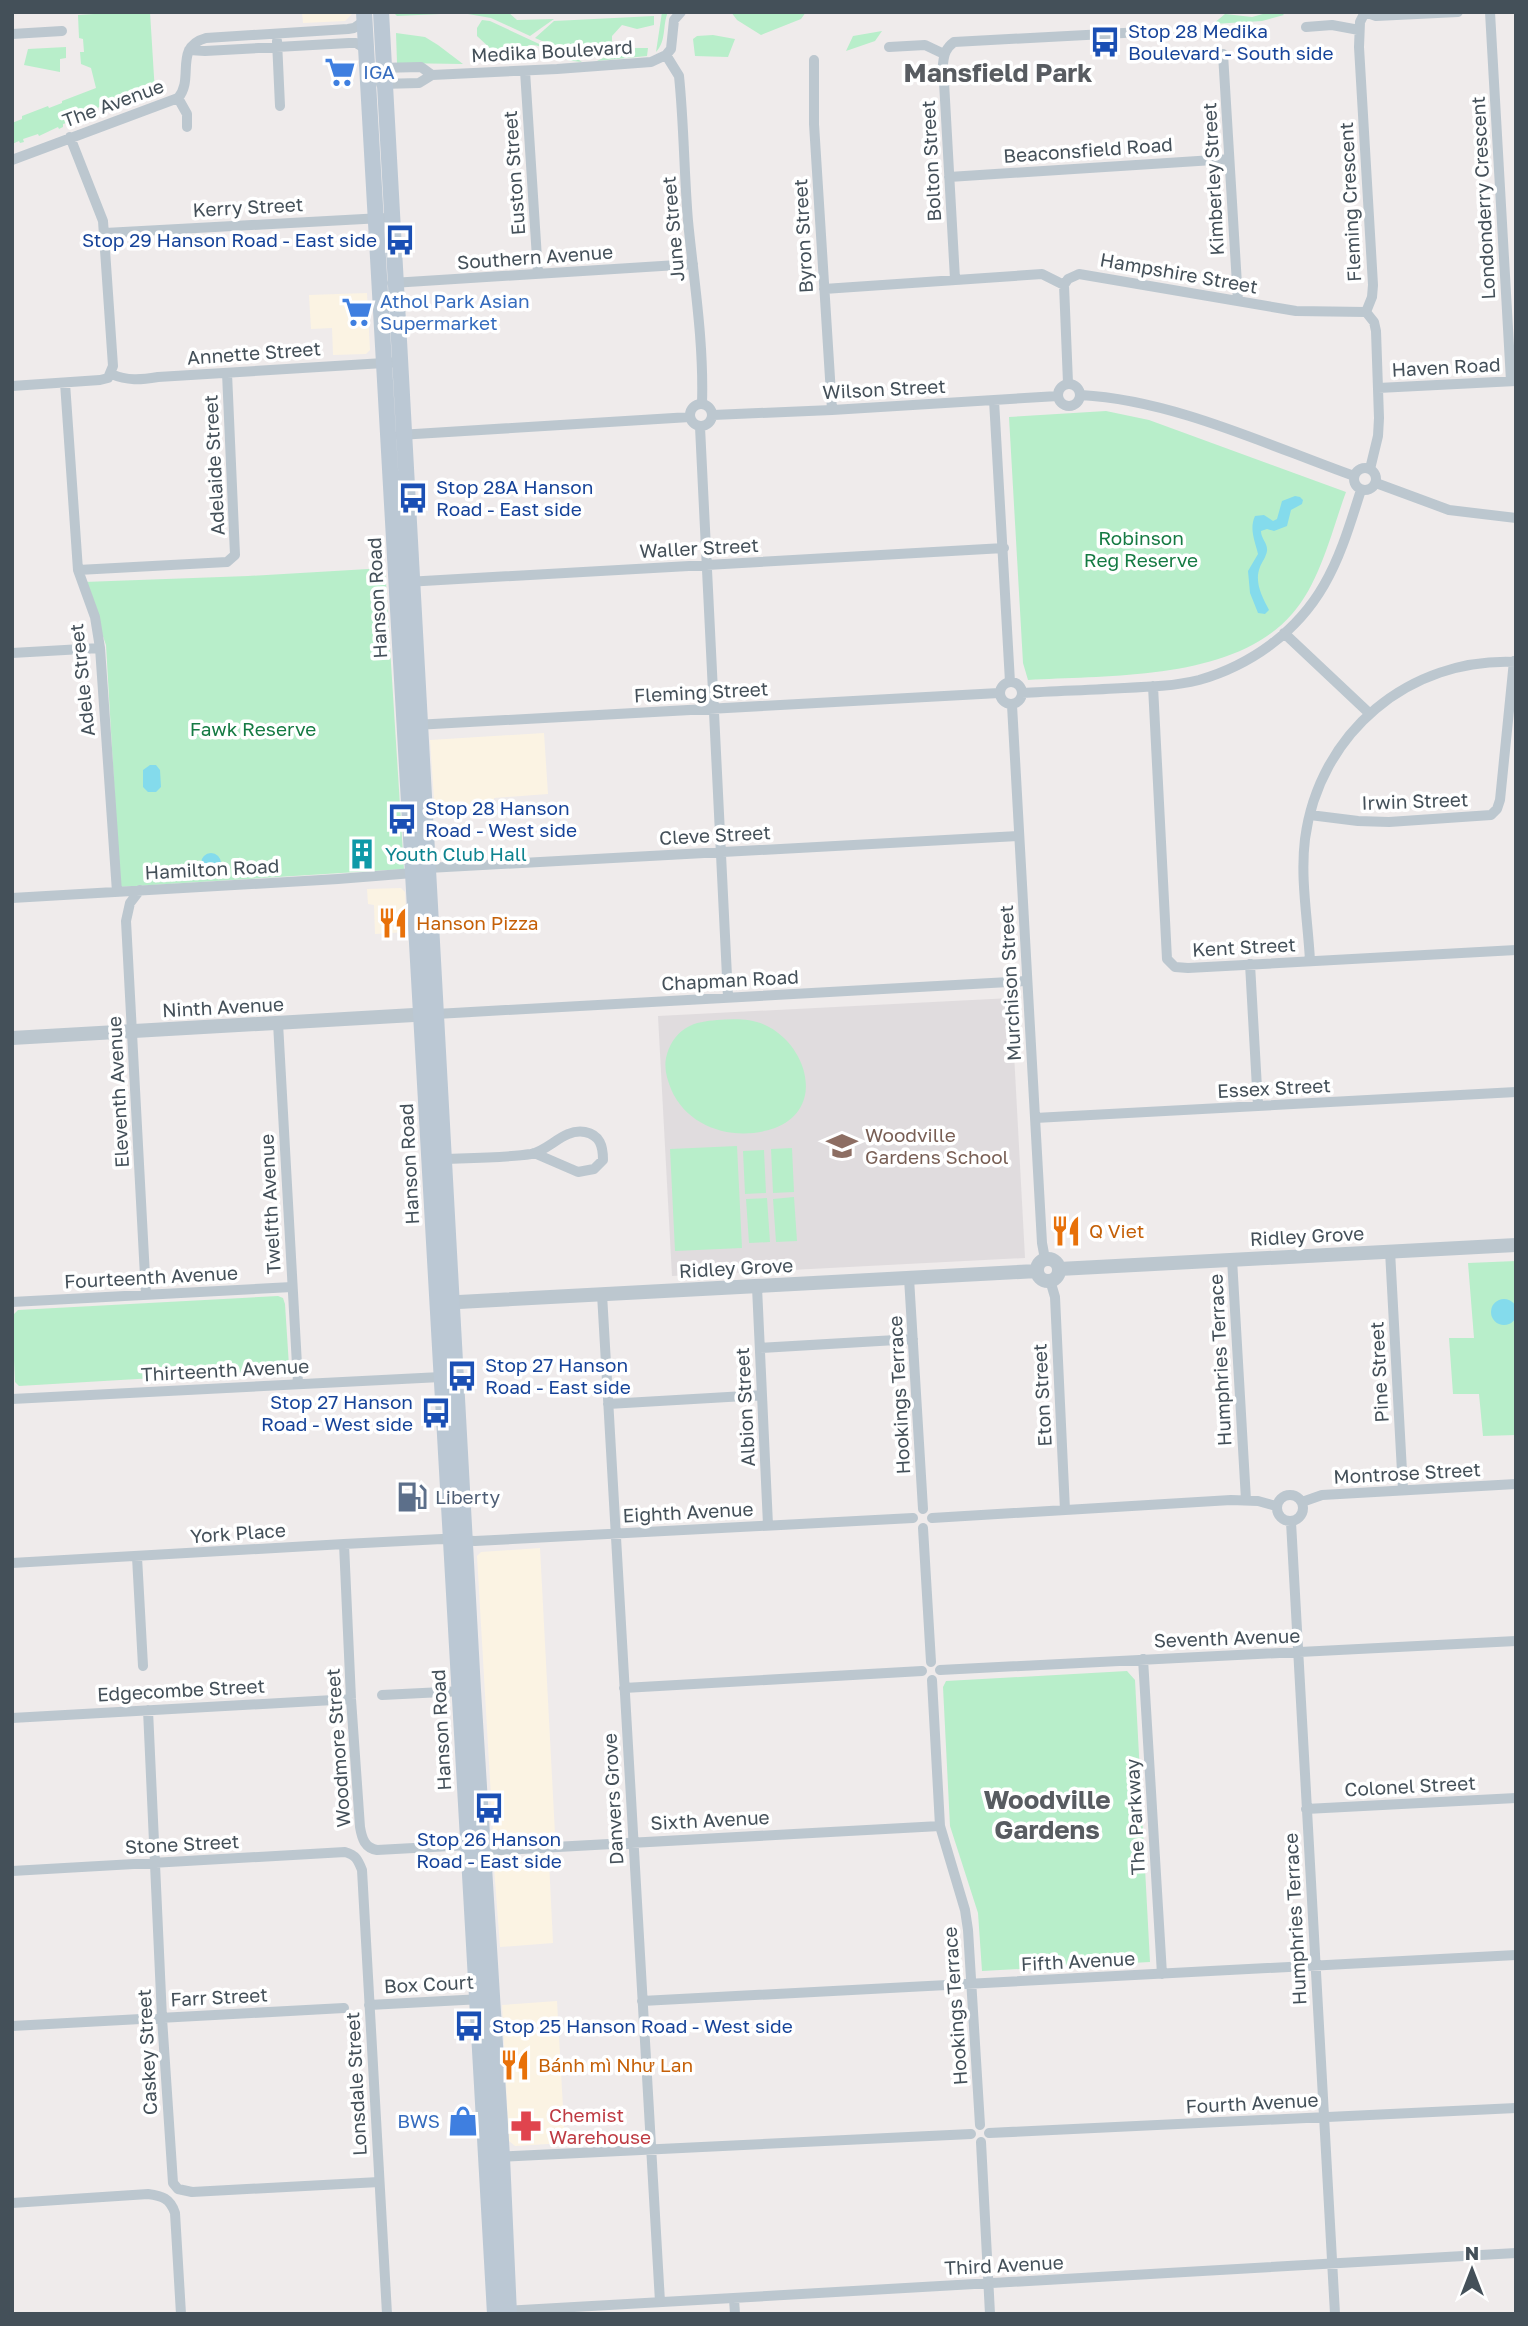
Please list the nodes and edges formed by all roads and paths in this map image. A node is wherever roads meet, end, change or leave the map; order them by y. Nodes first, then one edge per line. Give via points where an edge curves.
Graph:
1 (381, 12) edge
2 (681, 12) edge
3 (1365, 12) edge
4 (1458, 12) edge
5 (1490, 12) edge
6 (364, 17) edge
7 (1306, 27) dead end
8 (1359, 30) junction
9 (62, 31) dead end
10 (1161, 31) dead end
11 (12, 33) edge
12 (276, 34) junction
13 (277, 47) junction
14 (889, 47) dead end
15 (366, 49) junction
16 (189, 50) junction
17 (944, 54) junction
18 (1223, 54) dead end
19 (666, 55) junction
20 (814, 60) dead end
21 (526, 71) junction
22 (384, 76) junction
23 (368, 77) junction
24 (178, 98) junction
25 (280, 106) dead end
26 (187, 127) dead end
27 (70, 137) junction
28 (1229, 159) junction
29 (12, 160) edge
30 (950, 177) junction
31 (384, 217) junction
32 (105, 233) junction
33 (694, 264) junction
34 (538, 274) junction
35 (955, 279) junction
36 (388, 284) junction
37 (1064, 285) junction
38 (824, 289) junction
39 (1238, 301) junction
40 (1366, 312) junction
41 (392, 362) junction
42 (112, 370) junction
43 (227, 373) junction
44 (1513, 381) edge
45 (65, 383) junction
46 (1068, 383) junction
47 (12, 386) edge
48 (1378, 388) junction
49 (1081, 395) junction
50 (1058, 396) junction
51 (994, 400) junction
52 (702, 404) junction
53 (832, 410) junction
54 (713, 415) junction
55 (690, 417) junction
56 (700, 427) junction
57 (396, 435) junction
58 (1370, 469) junction
59 (1354, 476) junction
60 (1376, 483) junction
61 (1362, 490) junction
62 (1516, 518) edge
63 (1004, 548) junction
64 (706, 565) junction
65 (78, 570) junction
66 (404, 582) junction
67 (1284, 634) junction
68 (100, 648) junction
69 (12, 653) edge
70 (1515, 662) edge
71 (1010, 682) junction
72 (1153, 686) junction
73 (999, 693) junction
74 (1022, 693) junction
75 (1012, 705) junction
76 (713, 709) junction
77 (1370, 713) junction
78 (412, 726) junction
79 (1310, 815) junction
80 (1019, 835) junction
81 (721, 852) junction
82 (420, 871) junction
83 (140, 890) junction
84 (117, 891) junction
85 (12, 898) edge
86 (1516, 950) edge
87 (1310, 961) junction
88 (1250, 964) junction
89 (1027, 981) junction
90 (728, 997) junction
91 (428, 1014) junction
92 (278, 1023) junction
93 (132, 1031) junction
94 (12, 1038) edge
95 (1516, 1092) edge
96 (1258, 1106) junction
97 (1035, 1118) junction
98 (534, 1153) junction
99 (437, 1159) junction
100 (1516, 1245) edge
101 (1390, 1251) junction
102 (1233, 1259) junction
103 (1041, 1265) junction
104 (1054, 1275) junction
105 (909, 1278) junction
106 (292, 1287) junction
107 (757, 1287) junction
108 (602, 1294) junction
109 (146, 1295) junction
110 (12, 1302) edge
111 (445, 1303) junction
112 (913, 1339) junction
113 (760, 1348) junction
114 (440, 1377) junction
115 (298, 1383) junction
116 (456, 1384) junction
117 (762, 1395) junction
118 (12, 1399) edge
119 (608, 1404) junction
120 (1516, 1484) edge
121 (1403, 1490) junction
122 (1246, 1500) junction
123 (1302, 1502) junction
124 (1276, 1506) junction
125 (923, 1509) junction
126 (1065, 1510) junction
127 (913, 1518) junction
128 (932, 1518) junction
129 (1291, 1522) junction
130 (768, 1525) junction
131 (923, 1528) junction
132 (615, 1534) junction
133 (458, 1540) junction
134 (344, 1544) junction
135 (137, 1557) junction
136 (12, 1563) edge
137 (1516, 1641) edge
138 (1298, 1654) junction
139 (1143, 1659) junction
140 (931, 1662) junction
141 (143, 1666) dead end
142 (940, 1670) junction
143 (922, 1671) junction
144 (932, 1680) junction
145 (624, 1688) junction
146 (466, 1691) junction
147 (382, 1696) dead end
148 (351, 1699) junction
149 (148, 1710) junction
150 (12, 1718) edge
151 (1516, 1798) edge
152 (1306, 1809) junction
153 (940, 1826) junction
154 (633, 1842) junction
155 (476, 1848) junction
156 (354, 1854) joint
157 (155, 1863) junction
158 (12, 1871) edge
159 (1516, 1955) edge
160 (1315, 1965) junction
161 (1162, 1974) junction
162 (972, 1984) junction
163 (484, 1998) junction
164 (642, 2001) junction
165 (369, 2005) junction
166 (344, 2008) dead end
167 (162, 2018) junction
168 (12, 2026) edge
169 (1516, 2108) edge
170 (1325, 2117) junction
171 (979, 2125) junction
172 (989, 2133) junction
173 (971, 2134) junction
174 (981, 2142) junction
175 (651, 2150) junction
176 (494, 2157) junction
177 (379, 2182) junction
178 (12, 2203) edge
179 (1516, 2253) edge
180 (1332, 2264) junction
181 (989, 2283) junction
182 (734, 2299) junction
183 (660, 2302) junction
184 (502, 2312) edge
185 (181, 2314) edge
186 (387, 2314) edge
187 (735, 2314) edge
188 (990, 2314) edge
189 (1335, 2314) edge

1 - 22 main road, Hanson Road
2 - 19 street via 674,20 671,49
3 - 4 street via 1376,16
3 - 8 street, Fleming Crescent
5 - 44 street, Londonderry Crescent
6 - 12 street via 352,29
6 - 15 main road, Hanson Road
7 - 8 street
8 - 40 street, Fleming Crescent via 1373,285
9 - 11 street
10 - 17 street via 954,42
12 - 13 street
12 - 16 street via 206,38
13 - 15 street via 356,43
13 - 16 street
13 - 25 street
14 - 17 street via 925,46
15 - 23 main road, Hanson Road
16 - 24 street, The Avenue via 186,85
17 - 30 street, Bolton Street
18 - 28 street, Kimberley Street
19 - 21 street, Medika Boulevard via 645,63
19 - 33 street, June Street via 679,76
20 - 38 street, Byron Street
21 - 22 street, Medika Boulevard via 432,75 419,83
21 - 34 street, Euston Street
22 - 23 street, Medika Boulevard
22 - 23 street, Medika Boulevard
22 - 31 main road, Hanson Road
23 - 31 main road, Hanson Road
24 - 26 street via 187,114
24 - 27 street, The Avenue
27 - 29 street, The Avenue
27 - 32 street
28 - 30 street, Beaconsfield Road
28 - 39 street, Kimberley Street
30 - 35 street, Bolton Street
31 - 32 street, Kerry Street
31 - 36 main road, Hanson Road
32 - 42 street
33 - 34 street, Southern Avenue
33 - 52 street, June Street
34 - 36 street, Southern Avenue
35 - 37 street via 1042,274
35 - 38 street
36 - 41 main road, Hanson Road
37 - 39 street, Hampshire Street via 1073,276 1084,275
37 - 46 street
38 - 53 street, Byron Street
39 - 40 street, Hampshire Street via 1296,311
40 - 48 street, Fleming Crescent via 1376,331
41 - 43 street, Annette Street
41 - 57 main road, Hanson Road
42 - 43 street, Annette Street via 125,379 143,380
42 - 45 street, Annette Street via 108,378
43 - 65 street, Adelaide Street via 235,555 227,562
44 - 48 street, Haven Road
45 - 47 street, Annette Street
45 - 65 street, Adele Street
46 - 49 street via 1077,386
46 - 50 street
48 - 58 street, Fleming Crescent via 1378,436
49 - 50 street via 1068,406
49 - 59 street via 1133,400 1185,415
50 - 51 street, Wilson Street
51 - 53 street, Wilson Street
51 - 63 street
52 - 54 street
52 - 55 street via 691,410
53 - 54 street, Wilson Street
54 - 56 street via 710,423
55 - 56 street
55 - 57 street
56 - 64 street
57 - 66 main road, Hanson Road
58 - 59 street
58 - 60 street
59 - 61 street
60 - 61 street
60 - 62 street via 1449,510
61 - 67 street via 1325,584
63 - 64 street, Waller Street
63 - 71 street
64 - 66 street, Waller Street
64 - 76 street
65 - 68 street, Adele Street via 95,617
66 - 78 main road, Hanson Road
67 - 72 street via 1221,673
67 - 77 street
68 - 69 street
68 - 84 street, Adele Street
70 - 77 street via 1464,664 1435,674
70 - 79 street, Irwin Street via 1500,800 1491,815 1389,822
71 - 73 street
71 - 74 street via 1019,685
72 - 74 street
72 - 88 street, Kent Street via 1167,958 1175,967
73 - 75 street
73 - 76 street, Fleming Street
74 - 75 street
75 - 80 street, Murchison Street
76 - 78 street, Fleming Street
76 - 81 street
77 - 79 street via 1334,754 1320,779
78 - 82 main road, Hanson Road
79 - 87 street via 1304,869
80 - 81 street, Cleve Street
80 - 89 street, Murchison Street
81 - 82 street, Cleve Street
81 - 90 street
82 - 83 street, Hamilton Road
82 - 91 main road, Hanson Road
83 - 84 street, Hamilton Road
83 - 93 street, Eleventh Avenue via 130,903 126,921
84 - 85 street, Hamilton Road
86 - 87 street, Kent Street
87 - 88 street, Kent Street
88 - 96 street
89 - 90 street, Chapman Road
89 - 97 street, Murchison Street
90 - 91 street, Chapman Road
91 - 92 street, Ninth Avenue
91 - 99 main road, Hanson Road
92 - 93 street, Ninth Avenue
92 - 106 street, Twelfth Avenue
93 - 94 street, Ninth Avenue
93 - 109 street, Eleventh Avenue
95 - 96 street, Essex Street
96 - 97 street, Essex Street
97 - 103 street, Murchison Street
98 - 98 street via 582,1131 595,1135 603,1146 603,1160 594,1169 578,1171
98 - 99 street
99 - 111 main road, Hanson Road
100 - 101 street, Ridley Grove
101 - 102 street, Ridley Grove
101 - 121 street, Pine Street
102 - 104 street, Ridley Grove
102 - 122 street, Humphries Terrace
103 - 104 street via 1039,1276 1044,1280
103 - 105 street, Ridley Grove
104 - 126 street, Eton Street
105 - 107 street, Ridley Grove
105 - 112 street, Hookings Terrace
106 - 109 street, Fourteenth Avenue
106 - 115 street, Twelfth Avenue
107 - 108 street, Ridley Grove
107 - 113 street, Albion Street
108 - 111 street, Ridley Grove
108 - 119 street, Danvers Grove
109 - 110 street, Fourteenth Avenue
111 - 114 main road, Hanson Road
111 - 116 main road, Hanson Road
112 - 113 street
112 - 125 street, Hookings Terrace
113 - 117 street, Albion Street
114 - 115 street, Thirteenth Avenue
114 - 116 main road
114 - 133 main road, Hanson Road
115 - 118 street, Thirteenth Avenue
116 - 133 main road, Hanson Road
117 - 119 street
117 - 130 street, Albion Street
119 - 132 street, Danvers Grove
120 - 121 street, Montrose Street
121 - 123 street, Montrose Street via 1322,1495
122 - 124 street
122 - 126 street
123 - 124 street via 1290,1495
123 - 129 street via 1302,1515
124 - 129 street via 1278,1516
125 - 127 street
125 - 128 street
126 - 128 street
127 - 130 street, Eighth Avenue
127 - 131 street
128 - 131 street
129 - 138 street, Humphries Terrace
130 - 132 street, Eighth Avenue
131 - 140 street
132 - 133 street, Eighth Avenue
132 - 145 street, Danvers Grove
133 - 134 street, York Place
133 - 146 main road, Hanson Road
134 - 135 street, York Place
134 - 148 street, Woodmore Street
135 - 136 street, York Place
135 - 141 street
137 - 138 street, Seventh Avenue
138 - 139 street, Seventh Avenue
138 - 152 street, Humphries Terrace
139 - 142 street, Seventh Avenue
139 - 161 street, The Parkway
140 - 142 street
140 - 143 street
142 - 144 street
143 - 144 street
143 - 145 street
144 - 153 street, Hookings Terrace
145 - 154 street, Danvers Grove
146 - 147 street
146 - 155 main road, Hanson Road
148 - 149 street, Edgecombe Street
148 - 155 street, Woodmore Street via 360,1827 366,1845 377,1850
149 - 150 street, Edgecombe Street
149 - 157 street, Caskey Street
151 - 152 street, Colonel Street
152 - 160 street, Humphries Terrace
153 - 154 street, Sixth Avenue
153 - 162 street, Hookings Terrace via 967,1919
154 - 155 street, Sixth Avenue
154 - 164 street, Danvers Grove
155 - 163 main road, Hanson Road
156 - 157 street, Stone Street
156 - 165 street, Lonsdale Street via 362,1870
157 - 158 street, Stone Street
157 - 167 street, Caskey Street
159 - 160 street, Fifth Avenue
160 - 161 street, Fifth Avenue
160 - 170 street, Humphries Terrace
161 - 162 street, Fifth Avenue
162 - 164 street, Fifth Avenue
162 - 171 street, Hookings Terrace
163 - 165 street, Box Court
163 - 176 main road, Hanson Road
164 - 175 street, Danvers Grove
165 - 177 street, Lonsdale Street
166 - 167 street, Farr Street
167 - 168 street, Farr Street
167 - 177 street, Caskey Street via 172,2176 178,2189
169 - 170 street, Fourth Avenue
170 - 172 street, Fourth Avenue
170 - 180 street, Humphries Terrace
171 - 172 street
171 - 173 street
172 - 174 street
173 - 174 street
173 - 175 street
174 - 181 street
175 - 176 street
175 - 183 street, Danvers Grove
176 - 184 main road, Hanson Road
177 - 186 street, Lonsdale Street
178 - 185 street via 163,2196 175,2213
179 - 180 street, Third Avenue
180 - 181 street, Third Avenue
180 - 189 street, Humphries Terrace
181 - 182 street, Third Avenue
181 - 188 street
182 - 183 street, Third Avenue
182 - 187 street
183 - 184 street, Third Avenue

